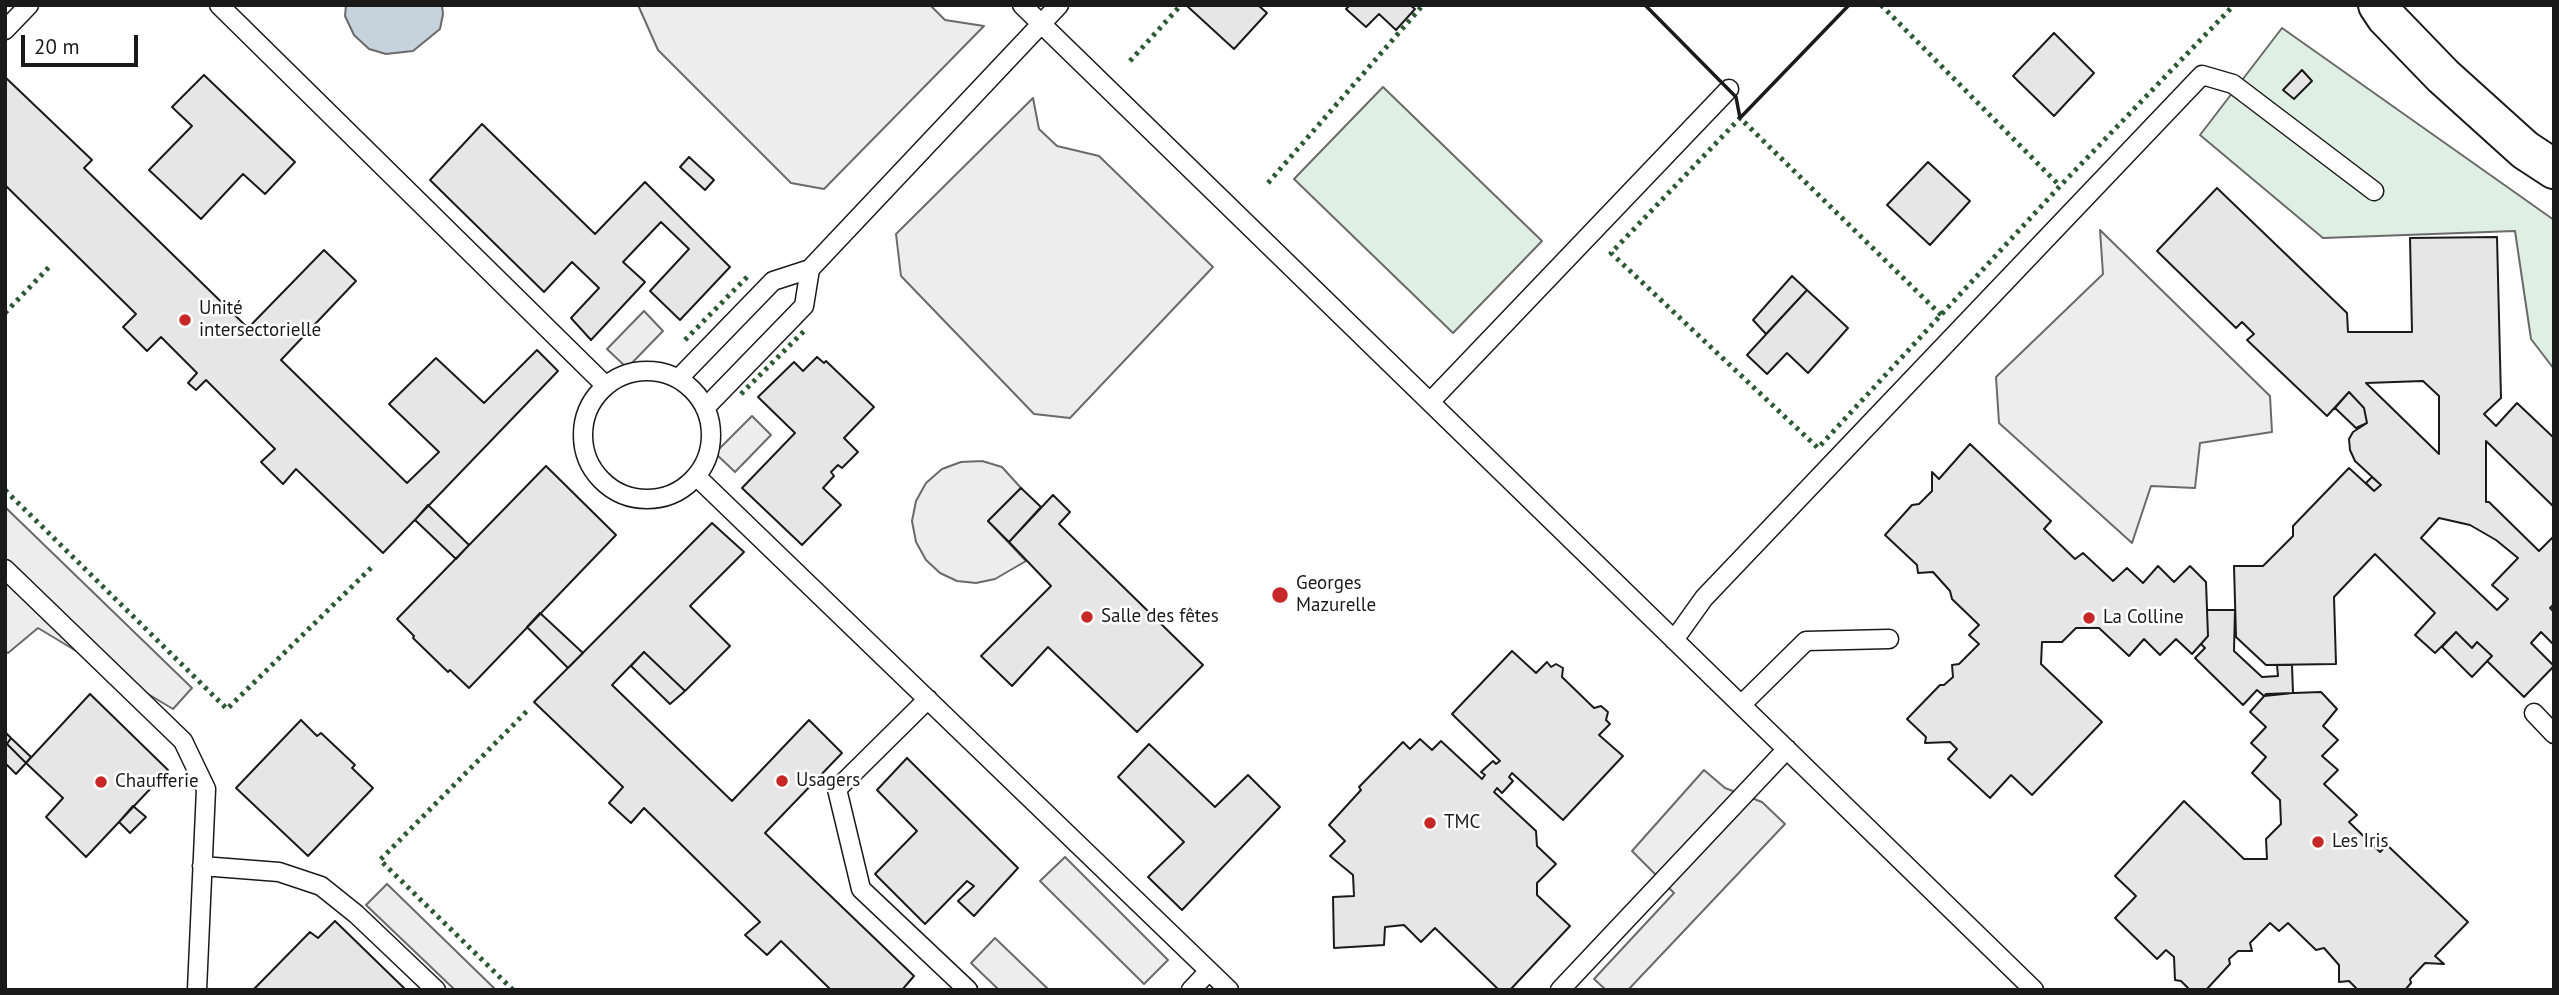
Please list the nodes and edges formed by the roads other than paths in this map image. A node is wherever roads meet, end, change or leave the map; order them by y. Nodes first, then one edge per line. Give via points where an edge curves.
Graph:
1 (29, 5) edge
2 (219, 5) edge
3 (1022, 5) edge
4 (1059, 5) edge
5 (2378, 5) edge
6 (1042, 25) junction
7 (5, 30) edge
8 (1728, 89) dead end
9 (2554, 169) edge
10 (2374, 191) dead end
11 (810, 269) junction
12 (678, 379) junction
13 (606, 386) junction
14 (1430, 402) junction
15 (705, 408) junction
16 (696, 476) junction
17 (5, 569) edge
18 (1889, 639) dead end
19 (1674, 640) junction
20 (928, 699) junction
21 (1741, 705) junction
22 (2534, 713) dead end
23 (2554, 734) edge
24 (1787, 749) junction
25 (202, 866) junction
26 (1209, 971) junction
27 (197, 990) edge
28 (436, 990) edge
29 (968, 990) edge
30 (1191, 990) edge
31 (1229, 990) edge
32 (1560, 990) edge
33 (2034, 990) edge

1 - 7 lane
2 - 13 lane
3 - 6 lane
4 - 6 lane
5 - 9 main road via 2443,76 2525,150
6 - 11 lane
6 - 14 lane
8 - 14 lane
10 - 19 lane via 2233,84 2202,75 1704,598
11 - 12 lane via 773,281
11 - 15 lane via 804,306
12 - 13 lane via 641,371
12 - 15 lane
13 - 16 lane via 592,402 584,422 583,443 589,463 602,481 639,499 661,498
14 - 19 lane
15 - 16 lane via 710,443
16 - 20 lane
17 - 25 lane via 183,741 206,789
18 - 21 lane via 1806,641
19 - 21 lane
20 - 26 lane
20 - 29 lane via 837,789 861,888
21 - 24 lane
22 - 23 lane
24 - 32 lane
24 - 33 lane
25 - 27 lane
25 - 28 lane via 279,872 321,886
26 - 30 lane
26 - 31 lane

